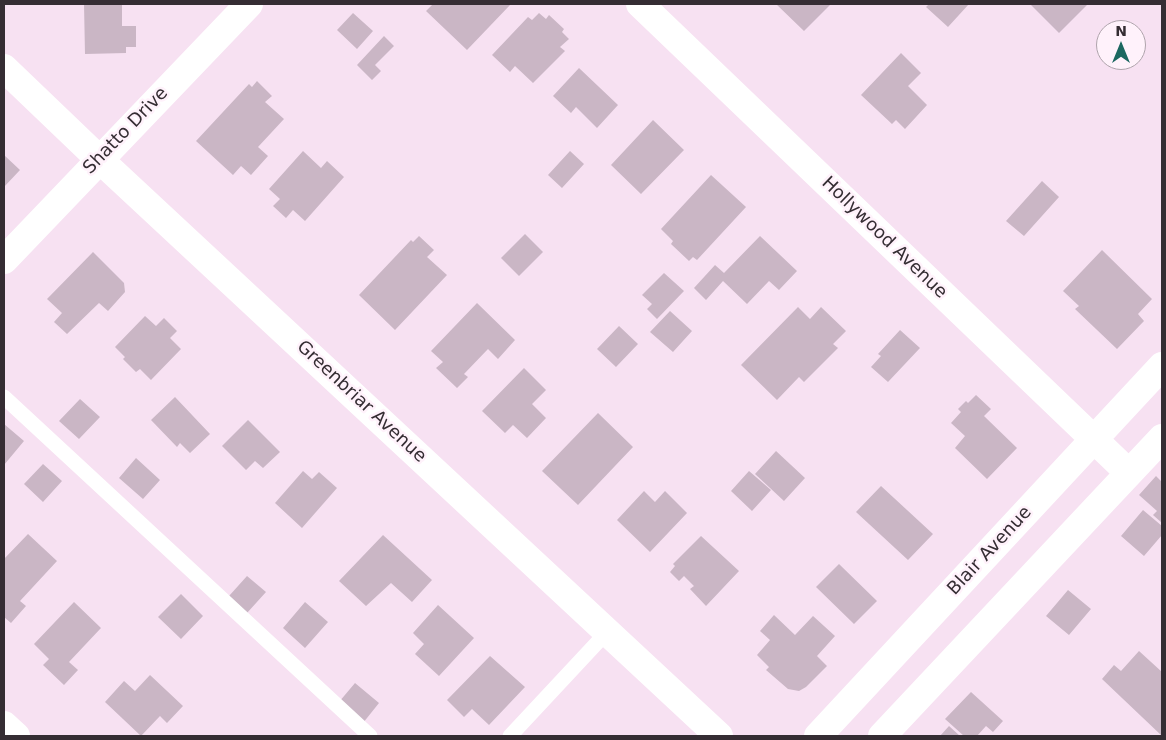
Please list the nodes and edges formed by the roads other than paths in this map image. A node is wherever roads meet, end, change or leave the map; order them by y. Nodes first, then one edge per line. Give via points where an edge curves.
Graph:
1 (248, 4) edge
2 (640, 4) edge
3 (4, 68) edge
4 (99, 159) junction
5 (4, 260) edge
6 (1162, 366) edge
7 (4, 397) edge
8 (1162, 438) edge
9 (1093, 439) junction
10 (1128, 472) junction
11 (608, 631) junction
12 (4, 725) edge
13 (16, 736) edge
14 (370, 736) edge
15 (510, 736) edge
16 (719, 736) edge
17 (818, 736) edge
18 (882, 736) edge

1 - 4 street, Shatto Drive
2 - 9 street, Hollywood Avenue
3 - 4 street, Greenbriar Avenue
4 - 5 street, Shatto Drive
4 - 11 street, Greenbriar Avenue
6 - 9 street, Blair Avenue
7 - 14 lane
8 - 10 street
9 - 10 street, Hollywood Avenue
9 - 17 street, Blair Avenue
10 - 18 street
11 - 15 lane
11 - 16 street, Greenbriar Avenue
12 - 13 street

